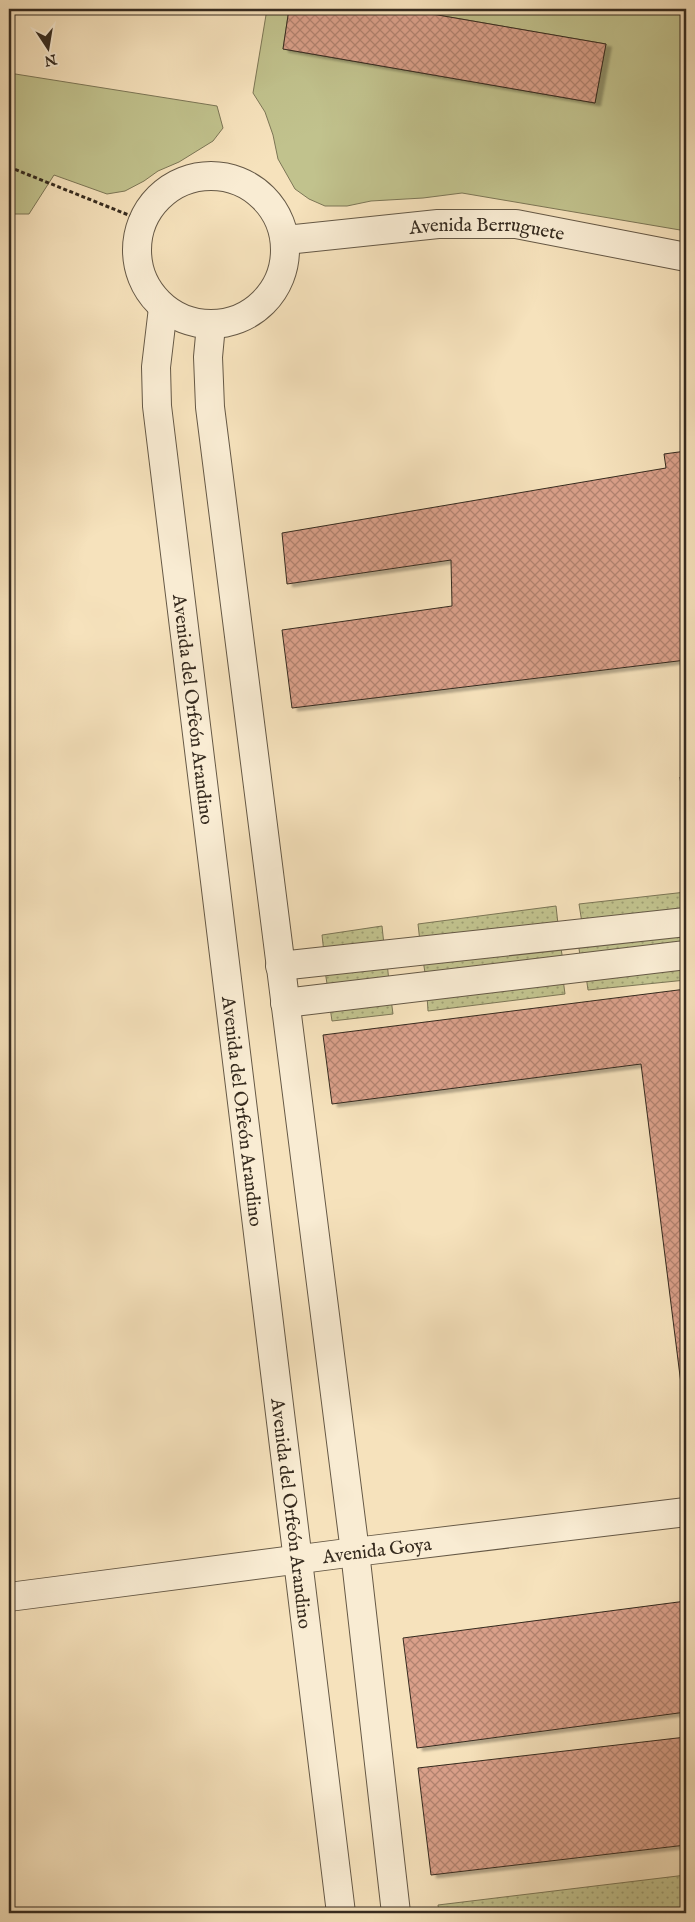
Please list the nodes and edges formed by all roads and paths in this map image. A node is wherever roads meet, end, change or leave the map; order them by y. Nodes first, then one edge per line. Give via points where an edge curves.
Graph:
1 (9, 167) edge
2 (141, 220) junction
3 (286, 240) junction
4 (686, 257) edge
5 (162, 308) junction
6 (210, 325) junction
7 (686, 922) edge
8 (569, 935) junction
9 (402, 953) junction
10 (686, 955) edge
11 (280, 966) junction
12 (572, 969) junction
13 (408, 988) junction
14 (285, 1003) junction
15 (686, 1512) edge
16 (355, 1552) junction
17 (298, 1559) junction
18 (9, 1597) edge
19 (341, 1913) edge
20 (396, 1913) edge

1 - 2 path
2 - 3 street via 165,190 201,175 240,180 271,204
2 - 5 street via 135,252 143,283
3 - 4 street, Avenida Berruguete via 438,224 516,224
3 - 6 street via 283,272 267,299 242,318
5 - 6 street via 185,320
5 - 17 street, Avenida del Orfeón Arandino via 156,367 157,406
6 - 11 street via 210,408
7 - 8 street
8 - 9 street
8 - 12 street
9 - 11 street
9 - 13 street
10 - 12 street
11 - 14 street
12 - 13 street
13 - 14 street
14 - 16 street
15 - 16 street, Avenida Goya
16 - 17 street, Avenida Goya
16 - 20 street
17 - 18 street, Avenida Goya
17 - 19 street, Avenida del Orfeón Arandino

